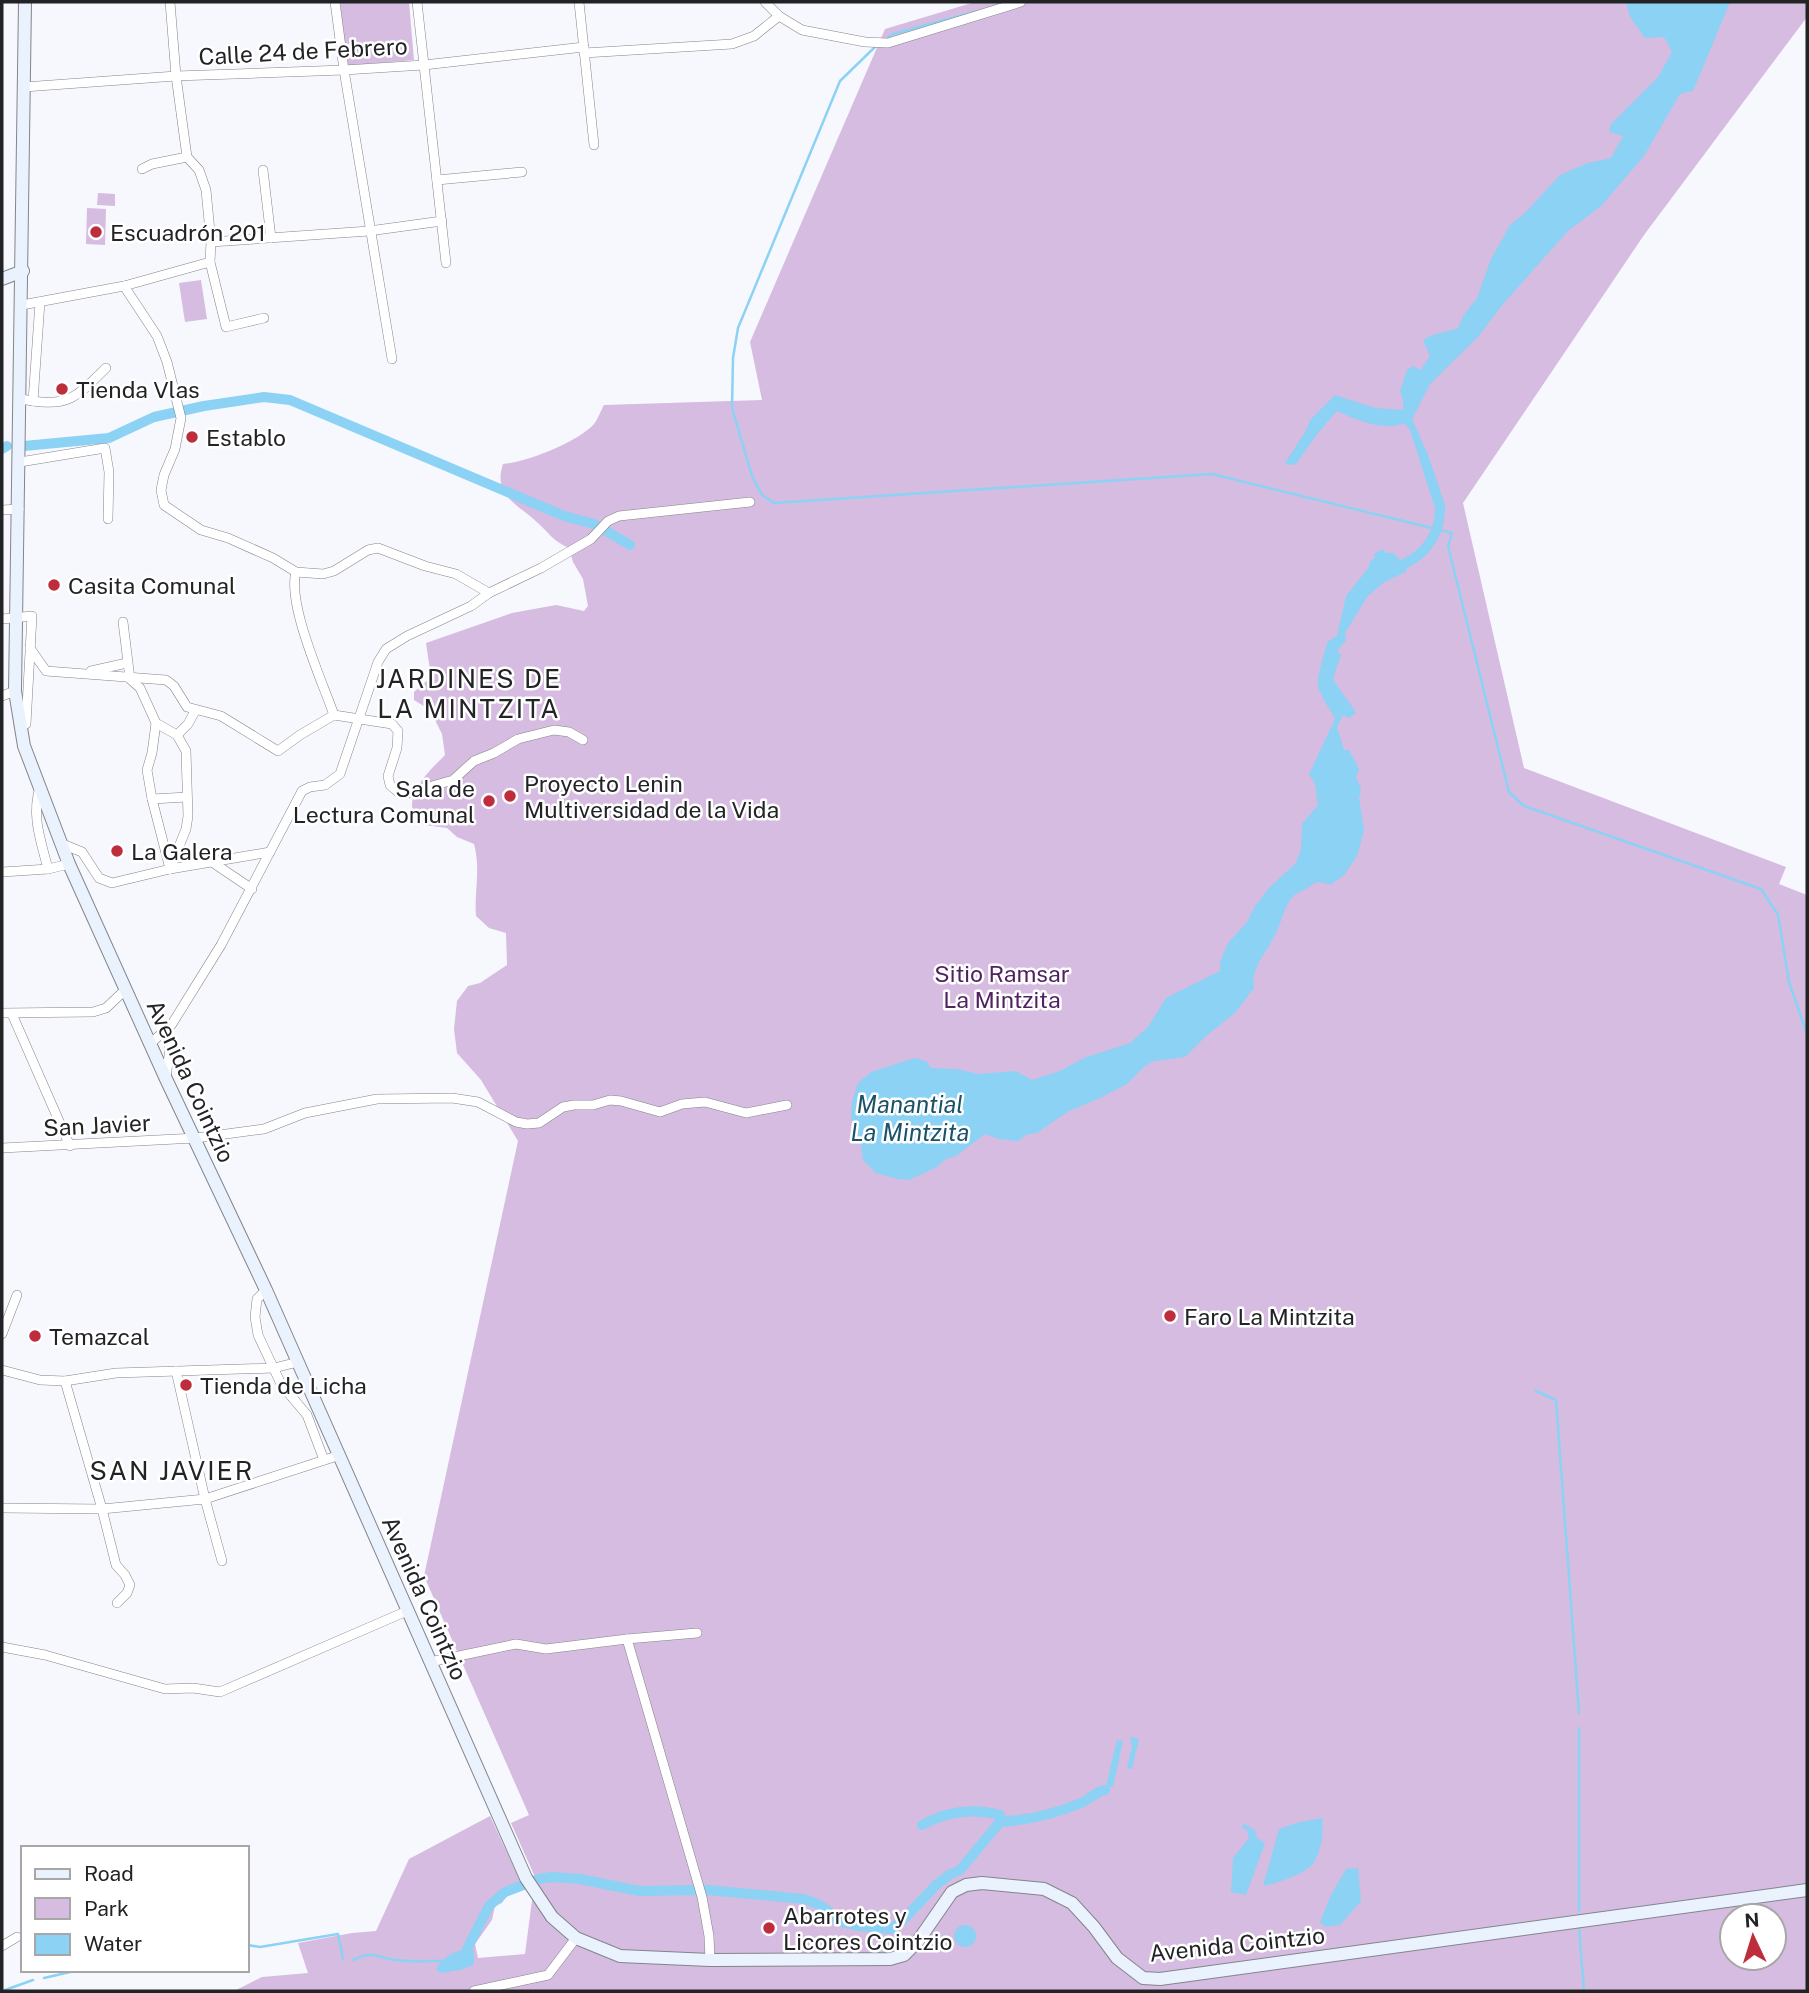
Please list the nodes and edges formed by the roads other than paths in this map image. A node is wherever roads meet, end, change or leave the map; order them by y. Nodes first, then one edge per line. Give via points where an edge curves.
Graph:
1 (26, 2) edge
2 (36, 2) edge
3 (170, 2) edge
4 (335, 2) edge
5 (417, 2) edge
6 (579, 2) edge
7 (765, 2) edge
8 (1021, 2) edge
9 (779, 16) junction
10 (584, 50) junction
11 (424, 65) junction
12 (344, 70) junction
13 (176, 76) junction
14 (24, 87) junction
15 (594, 145) dead end
16 (187, 157) junction
17 (142, 169) dead end
18 (264, 170) dead end
19 (522, 172) dead end
20 (437, 180) junction
21 (442, 221) junction
22 (369, 231) junction
23 (271, 238) junction
24 (211, 242) junction
25 (209, 262) junction
26 (446, 262) dead end
27 (23, 271) junction
28 (2, 279) edge
29 (124, 286) junction
30 (40, 302) junction
31 (22, 305) junction
32 (264, 318) dead end
33 (392, 359) dead end
34 (106, 368) dead end
35 (27, 400) junction
36 (20, 461) junction
37 (750, 502) dead end
38 (19, 509) junction
39 (2, 510) edge
40 (108, 519) dead end
41 (296, 572) junction
42 (489, 593) junction
43 (17, 617) junction
44 (2, 619) edge
45 (123, 622) dead end
46 (30, 648) junction
47 (127, 663) junction
48 (82, 673) junction
49 (130, 679) junction
50 (15, 691) junction
51 (2, 696) edge
52 (195, 711) junction
53 (334, 715) junction
54 (361, 719) junction
55 (156, 723) junction
56 (177, 735) junction
57 (583, 740) dead end
58 (24, 746) junction
59 (40, 787) junction
60 (187, 797) junction
61 (152, 799) junction
62 (61, 843) junction
63 (270, 852) junction
64 (212, 862) junction
65 (69, 864) junction
66 (48, 869) junction
67 (170, 869) junction
68 (2, 872) edge
69 (253, 889) junction
70 (125, 990) junction
71 (7, 1014) edge
72 (166, 1032) junction
73 (150, 1044) junction
74 (166, 1079) junction
75 (787, 1105) dead end
76 (195, 1138) junction
77 (70, 1146) junction
78 (2, 1148) edge
79 (266, 1290) junction
80 (17, 1295) dead end
81 (2, 1334) edge
82 (298, 1362) junction
83 (274, 1368) junction
84 (2, 1370) edge
85 (176, 1371) junction
86 (65, 1381) junction
87 (337, 1455) junction
88 (324, 1460) junction
89 (205, 1500) junction
90 (2, 1508) edge
91 (102, 1509) junction
92 (222, 1561) dead end
93 (117, 1602) dead end
94 (407, 1611) junction
95 (697, 1633) dead end
96 (627, 1639) junction
97 (2, 1647) edge
98 (430, 1662) junction
99 (1807, 1890) edge
100 (17, 1937) dead end
101 (576, 1938) junction
102 (2, 1946) edge
103 (710, 1960) junction
104 (474, 1991) edge

1 - 2 street
1 - 14 main road, Avenida Cointzio
3 - 13 street
4 - 12 street
5 - 11 street
6 - 10 street
7 - 9 street
8 - 9 street via 888,43 802,30
9 - 10 street, Calle 24 de Febrero via 754,36 732,44
10 - 11 street, Calle 24 de Febrero
10 - 15 street
11 - 12 street, Calle 24 de Febrero
11 - 20 street
12 - 13 street, Calle 24 de Febrero
12 - 22 street
13 - 14 street, Calle 24 de Febrero
13 - 16 street
14 - 27 main road, Avenida Cointzio
16 - 17 street
16 - 24 street via 200,170 206,190
18 - 23 street
19 - 20 street
20 - 21 street
21 - 22 street
21 - 26 street
22 - 23 street
22 - 33 street
23 - 24 street
24 - 25 street
25 - 29 street
25 - 32 street via 226,327
27 - 28 main road
27 - 31 main road, Avenida Cointzio
29 - 30 street
29 - 41 street via 157,336 179,412 175,449 161,490 164,505 201,530 262,553
30 - 31 street
30 - 35 street
31 - 35 main road, Avenida Cointzio
34 - 35 street via 74,399 58,404
35 - 36 main road, Avenida Cointzio
36 - 38 main road, Avenida Cointzio
36 - 40 street via 105,448
37 - 42 street via 619,516 591,539
38 - 39 street
38 - 43 main road, Avenida Cointzio
41 - 42 street via 334,571 378,548 456,574
41 - 53 street via 293,583 301,623
42 - 54 street via 386,649
43 - 44 street
43 - 46 street via 32,616
43 - 50 main road, Avenida Cointzio
45 - 47 street
46 - 48 street via 46,671
46 - 58 street
47 - 48 street
47 - 49 street
48 - 49 street
49 - 52 street via 166,680
49 - 55 street via 140,688
50 - 51 street
50 - 58 main road, Avenida Cointzio
52 - 53 street via 221,716 278,751
52 - 56 street
53 - 54 street
54 - 57 street via 392,724 398,732 388,776 398,792 408,793 445,784 474,761 517,739 554,730
54 - 63 street via 341,774 325,785 302,791
55 - 56 street
55 - 61 street via 147,770
56 - 60 street via 186,751
58 - 59 main road, Avenida Cointzio
59 - 62 main road, Avenida Cointzio
59 - 66 street via 36,819
60 - 61 street
60 - 67 street via 186,829
61 - 67 street
62 - 65 main road, Avenida Cointzio
62 - 67 street via 82,852 99,878 112,883
63 - 64 street
63 - 69 street
64 - 67 street
64 - 69 street
65 - 66 street
65 - 70 main road, Avenida Cointzio
66 - 68 street
69 - 72 street
70 - 71 street via 106,1008 93,1012
70 - 73 main road, Avenida Cointzio
71 - 77 street
72 - 73 street
72 - 74 street via 170,1049
73 - 74 main road, Avenida Cointzio
74 - 76 main road, Avenida Cointzio
75 - 76 street, San Javier via 746,1113 705,1102 660,1112 610,1100 563,1107 539,1123 527,1124 478,1102 377,1099 305,1113 264,1129
76 - 77 street, San Javier
76 - 79 main road, Avenida Cointzio
77 - 78 street, San Javier
79 - 82 main road, Avenida Cointzio
79 - 83 street via 257,1299 255,1317
80 - 81 street
82 - 83 street
82 - 87 main road, Avenida Cointzio
83 - 85 street
83 - 88 street via 307,1415
84 - 86 street
85 - 86 street
85 - 89 street
86 - 91 street
87 - 88 street
87 - 94 main road, Avenida Cointzio
88 - 89 street
89 - 91 street
89 - 92 street
90 - 91 street
91 - 93 street via 116,1565 130,1585
94 - 97 street via 220,1692 165,1689
94 - 98 main road, Avenida Cointzio
95 - 96 street
96 - 98 street via 546,1650 516,1644
96 - 103 street via 702,1897
98 - 101 main road, Avenida Cointzio via 528,1883 552,1917
99 - 103 main road, Avenida Cointzio via 1160,1979 1143,1978 1117,1958 1072,1903 1044,1889 982,1883 952,1892 918,1941 904,1955 890,1959
100 - 102 street
101 - 103 main road, Avenida Cointzio via 620,1955
101 - 104 street via 548,1975

